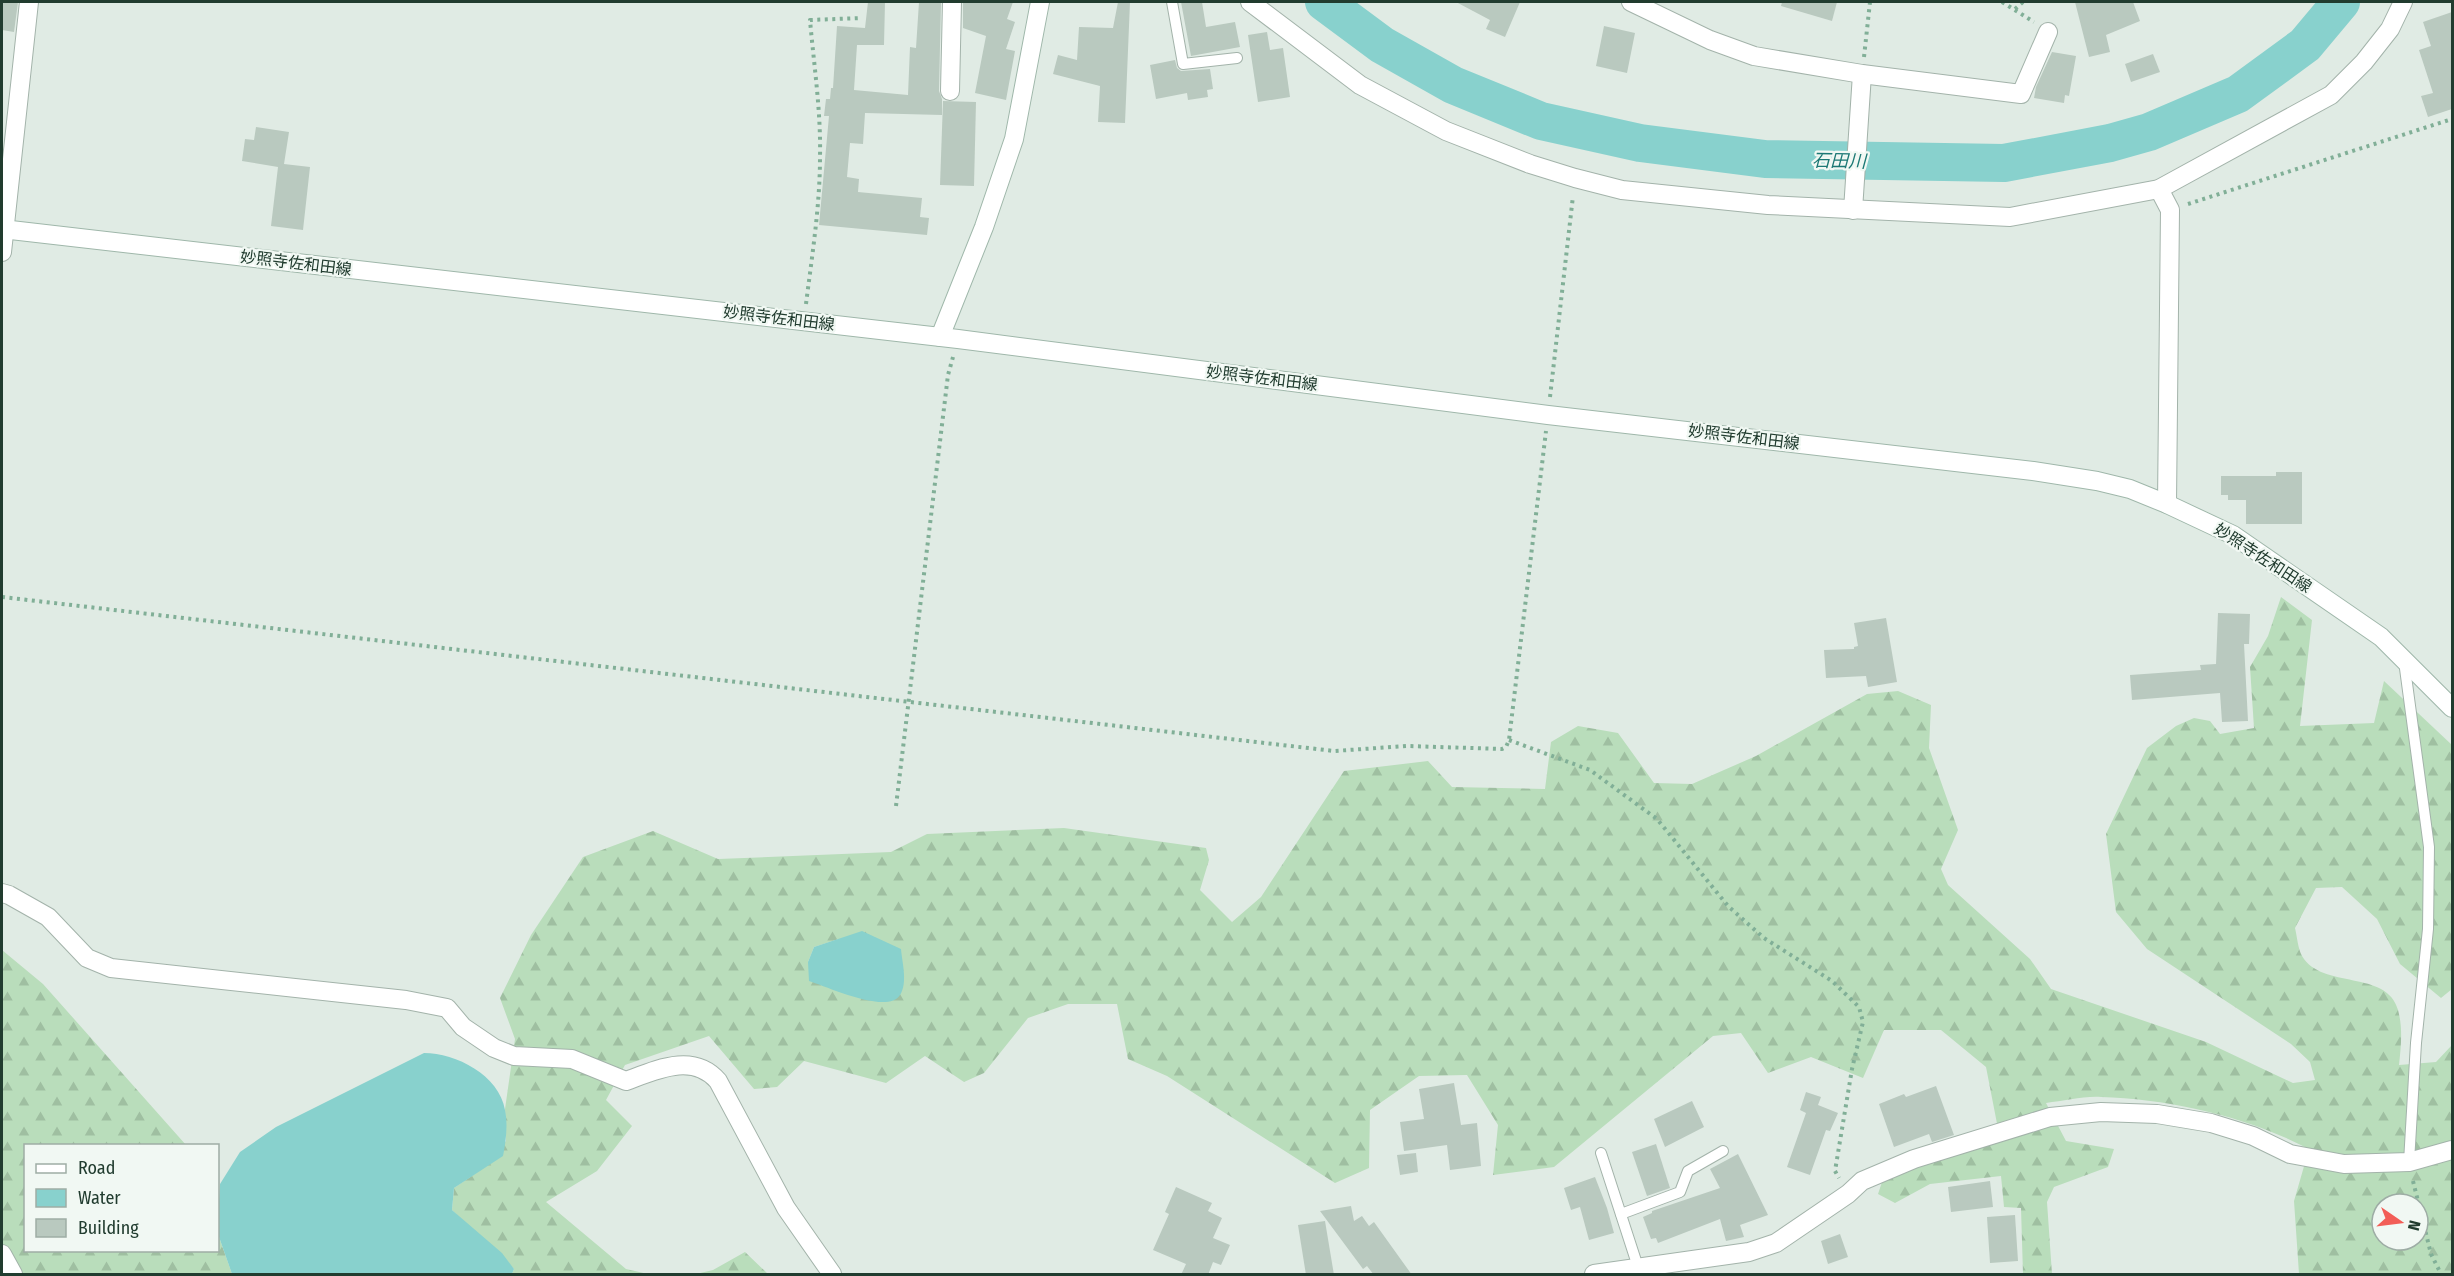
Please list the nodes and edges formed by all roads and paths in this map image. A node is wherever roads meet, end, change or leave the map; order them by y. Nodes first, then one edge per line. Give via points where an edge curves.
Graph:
1 (29, 2) edge
2 (951, 2) edge
3 (1040, 2) edge
4 (1172, 2) edge
5 (1250, 2) edge
6 (1631, 2) edge
7 (1870, 2) edge
8 (2002, 2) edge
9 (2022, 2) edge
10 (2403, 2) edge
11 (2015, 9) junction
12 (862, 18) dead end
13 (2048, 32) joint
14 (1237, 58) dead end
15 (1862, 74) junction
16 (950, 91) dead end
17 (2452, 119) edge
18 (1575, 178) junction
19 (2159, 189) junction
20 (1853, 202) junction
21 (2170, 210) junction
22 (3, 229) edge
23 (2, 252) edge
24 (804, 321) junction
25 (949, 338) junction
26 (1548, 415) junction
27 (2167, 504) junction
28 (2, 597) edge
29 (2404, 659) junction
30 (908, 701) junction
31 (2452, 708) edge
32 (1509, 740) junction
33 (896, 806) dead end
34 (2, 893) edge
35 (2452, 1150) edge
36 (1723, 1151) dead end
37 (1601, 1153) dead end
38 (2409, 1162) junction
39 (1848, 1194) junction
40 (1621, 1214) junction
41 (2, 1254) edge
42 (1638, 1267) junction
43 (13, 1275) edge
44 (831, 1275) edge
45 (1594, 1275) edge
46 (2441, 1275) edge

1 - 22 street
2 - 16 street
3 - 25 street via 1014,139
4 - 14 lane via 1183,64
5 - 18 street via 1360,86 1446,131
6 - 15 street via 1710,40 1754,56
7 - 15 path
8 - 11 path
9 - 11 path
10 - 19 street via 2390,30 2331,95
11 - 13 path
12 - 24 path via 810,20 820,159
13 - 15 street via 2020,94
15 - 20 street
17 - 21 path
18 - 20 street via 1622,189 1768,205
18 - 26 path
19 - 20 street via 2010,217
19 - 21 street
21 - 27 street
22 - 23 street
22 - 24 street, 妙照寺佐和田線
24 - 25 street, 妙照寺佐和田線
25 - 26 street, 妙照寺佐和田線
25 - 30 path via 948,375
26 - 27 street, 妙照寺佐和田線 via 2033,471 2130,489
26 - 32 path
27 - 29 street, 妙照寺佐和田線 via 2233,535 2381,637
28 - 30 path
29 - 31 street, 妙照寺佐和田線
29 - 38 lane via 2429,848 2428,929
30 - 32 path via 1334,751 1407,746 1502,749
30 - 33 path
32 - 39 path via 1590,770 1657,819 1728,906 1764,938 1832,981 1859,1007 1863,1022 1835,1171
34 - 44 street via 48,917 87,958 111,968 406,1000 447,1008 463,1027 494,1048 514,1056 572,1059 626,1081 679,1064 709,1071 786,1208
35 - 38 street
36 - 40 lane via 1688,1171 1680,1192
37 - 40 lane
38 - 39 street via 2344,1164 2290,1154 2253,1136 2211,1123 2157,1114 2101,1112 2050,1117 1914,1159 1862,1181
38 - 46 path via 2431,1254
39 - 42 street via 1776,1243 1749,1252
40 - 42 lane
41 - 43 street
42 - 45 street

